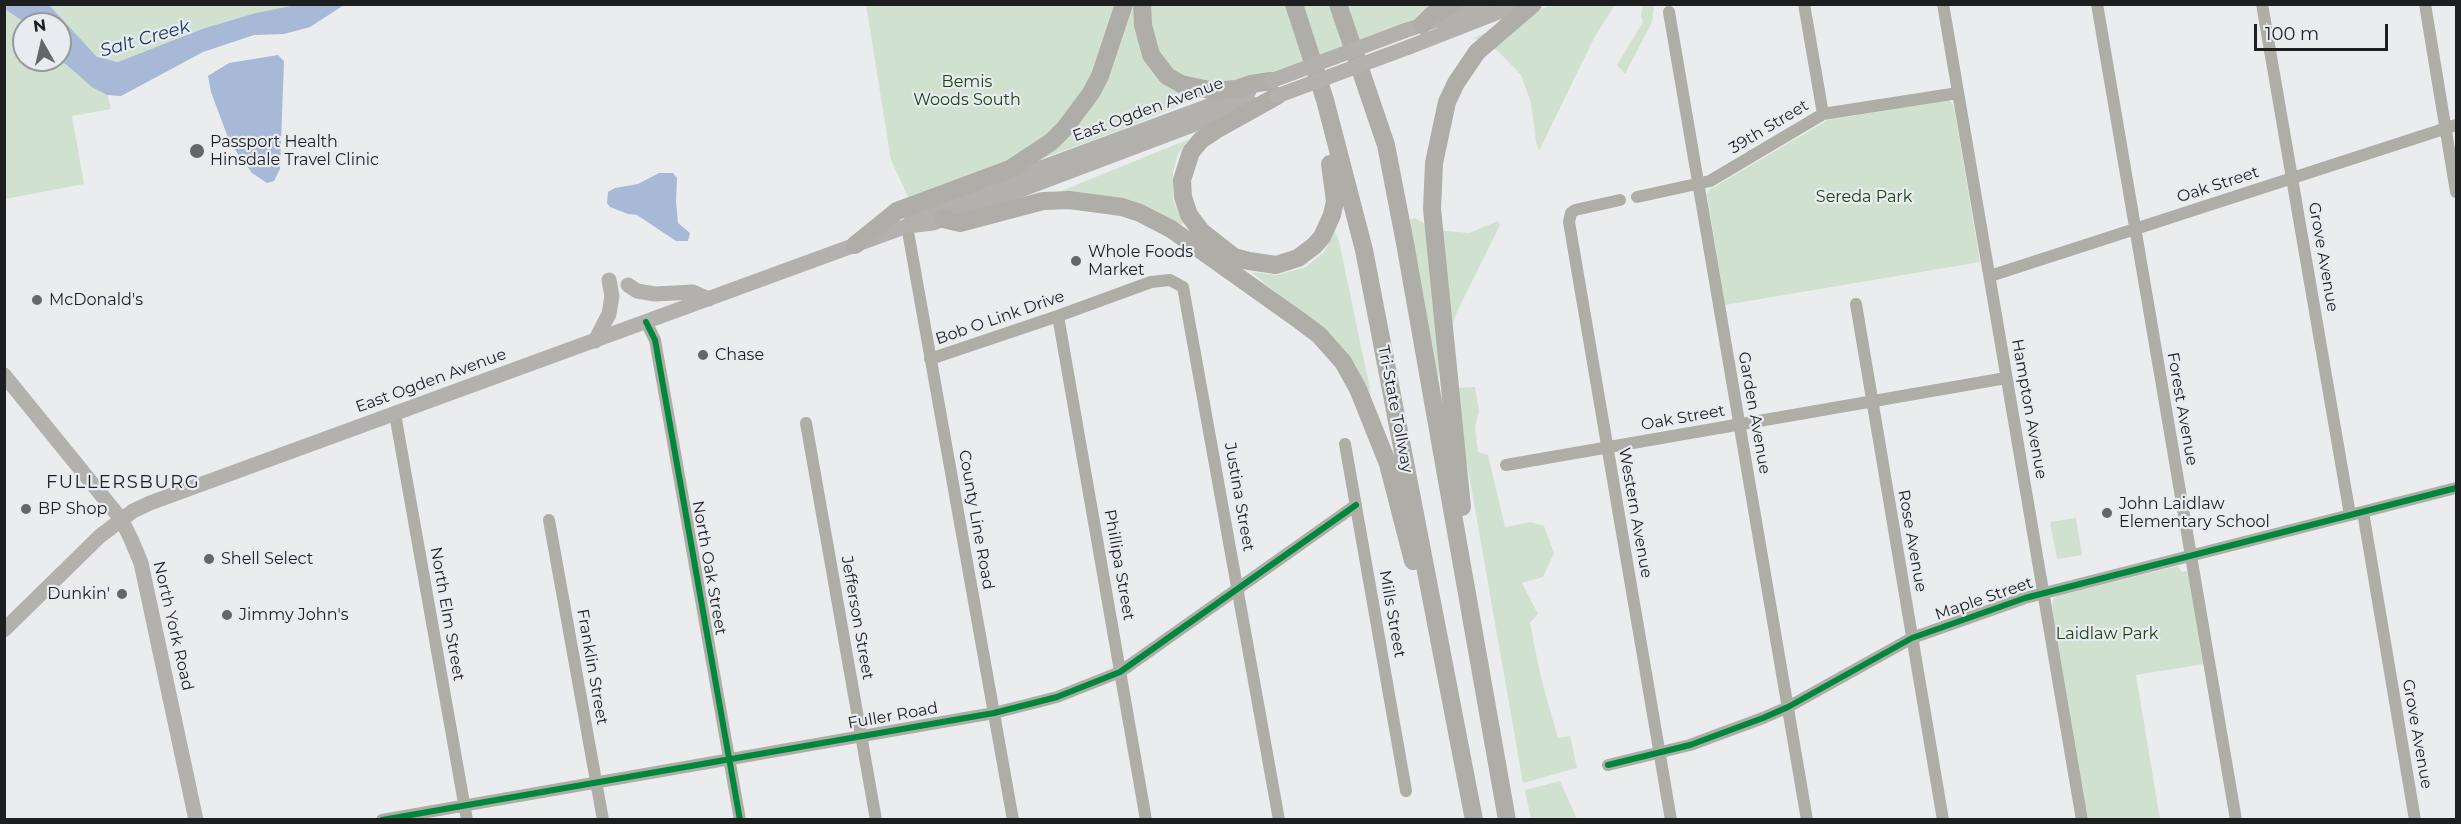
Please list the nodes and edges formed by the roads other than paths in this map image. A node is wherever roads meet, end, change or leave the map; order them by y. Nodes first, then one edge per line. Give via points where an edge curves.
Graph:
1 (1124, 4) edge
2 (1142, 4) edge
3 (1281, 4) edge
4 (1453, 4) edge
5 (1485, 4) edge
6 (1519, 4) edge
7 (1533, 4) edge
8 (1804, 4) edge
9 (1943, 4) edge
10 (2097, 4) edge
11 (2262, 4) edge
12 (2425, 4) edge
13 (1338, 5) edge
14 (1296, 11) edge
15 (1669, 12) dead end
16 (1422, 25) junction
17 (1274, 88) junction
18 (1958, 93) junction
19 (1324, 100) junction
20 (1823, 114) junction
21 (2451, 127) edge
22 (2292, 179) junction
23 (1700, 185) junction
24 (2457, 192) edge
25 (1637, 197) dead end
26 (1620, 200) dead end
27 (943, 219) junction
28 (907, 226) junction
29 (2134, 229) junction
30 (855, 245) junction
31 (1990, 276) junction
32 (609, 280) dead end
33 (627, 285) dead end
34 (1183, 287) joint
35 (709, 299) junction
36 (1856, 304) dead end
37 (1058, 316) junction
38 (646, 322) junction
39 (595, 341) junction
40 (930, 359) junction
41 (4, 375) edge
42 (2006, 378) junction
43 (1871, 402) junction
44 (395, 414) junction
45 (806, 423) dead end
46 (1740, 424) junction
47 (1345, 444) dead end
48 (1607, 448) junction
49 (1506, 465) dead end
50 (2457, 488) edge
51 (1356, 505) junction
52 (2363, 512) junction
53 (2350, 514) junction
54 (121, 519) junction
55 (549, 520) dead end
56 (2191, 556) junction
57 (1466, 581) junction
58 (1239, 588) junction
59 (2043, 593) junction
60 (4, 630) edge
61 (1912, 638) junction
62 (1444, 664) junction
63 (1120, 672) junction
64 (1788, 707) junction
65 (994, 713) junction
66 (861, 736) junction
67 (1660, 752) junction
68 (729, 759) junction
69 (1608, 765) dead end
70 (596, 782) junction
71 (1406, 791) dead end
72 (464, 805) junction
73 (196, 819) edge
74 (382, 819) edge
75 (467, 819) edge
76 (603, 819) edge
77 (740, 819) edge
78 (876, 819) edge
79 (1013, 819) edge
80 (1146, 819) edge
81 (1279, 819) edge
82 (1474, 819) edge
83 (1507, 819) edge
84 (1671, 819) edge
85 (1807, 819) edge
86 (1943, 819) edge
87 (2082, 819) edge
88 (2236, 819) edge
89 (2415, 819) edge

1 - 30 highway via 1091,93 1051,142 1010,169 897,211
2 - 17 highway via 1151,55 1167,76 1181,84 1214,91 1251,84
3 - 14 highway
4 - 16 highway
5 - 16 main road, East Ogden Avenue
6 - 17 main road, East Ogden Avenue, bridge via 1409,47
7 - 57 highway via 1477,52 1456,83 1447,102 1434,163 1432,208 1460,469
8 - 20 street
9 - 18 street, Hampton Avenue
10 - 29 street, Forest Avenue
11 - 22 street, Grove Avenue
12 - 21 street
13 - 57 highway via 1386,145
14 - 19 highway, Tri-State Tollway
15 - 23 street, Garden Avenue
16 - 17 main road, East Ogden Avenue, bridge
17 - 19 highway via 1202,140 1191,152 1182,180 1182,197 1201,231 1234,256 1260,264 1275,265 1298,258 1314,246 1327,228 1335,201 1322,132
17 - 27 main road, East Ogden Avenue via 1252,103
17 - 28 main road, East Ogden Avenue via 1253,90 922,212
18 - 20 street, 39th Street
18 - 31 street, Hampton Avenue
19 - 62 highway, Tri-State Tollway via 1364,250
20 - 23 street, 39th Street
21 - 22 street, Oak Street
21 - 24 street
22 - 29 street, Oak Street
22 - 53 street, Grove Avenue
23 - 25 street, 39th Street
23 - 46 street, Garden Avenue
26 - 48 street, Western Avenue via 1580,208 1571,213 1569,222
27 - 28 main road, East Ogden Avenue
27 - 62 highway via 960,223 1043,201 1122,207 1171,229 1319,335 1343,362 1380,440
28 - 30 main road, East Ogden Avenue
28 - 40 street, County Line Road
29 - 31 street, Oak Street
29 - 56 street, Forest Avenue
30 - 35 main road, East Ogden Avenue
31 - 42 street, Hampton Avenue
32 - 39 main road via 609,314
33 - 35 main road via 637,291 693,292
34 - 37 street, Bob O Link Drive via 1170,280 1151,282
34 - 58 street, Justina Street
35 - 38 main road, East Ogden Avenue
36 - 43 street, Rose Avenue
37 - 40 street, Bob O Link Drive
37 - 63 street, Phillipa Street
38 - 39 main road, East Ogden Avenue
38 - 68 street, North Oak Street via 654,337
39 - 44 main road, East Ogden Avenue
40 - 65 street, County Line Road
41 - 54 main road, North York Road
42 - 43 street, Oak Street
42 - 59 street, Hampton Avenue
43 - 46 street, Oak Street
43 - 61 street, Rose Avenue
44 - 54 main road, East Ogden Avenue via 175,493
44 - 72 street, North Elm Street
45 - 66 street, Jefferson Street
46 - 48 street, Oak Street
46 - 64 street, Garden Avenue
47 - 51 street, Mills Street
48 - 49 street, Oak Street
48 - 67 street, Western Avenue
50 - 52 street, Maple Street
51 - 58 street, Fuller Road
51 - 71 street, Mills Street
52 - 53 street, Maple Street
52 - 89 street, Grove Avenue
53 - 56 street, Maple Street
54 - 60 main road, East Ogden Avenue
54 - 73 main road, North York Road via 141,563
55 - 70 street, Franklin Street
56 - 59 street, Maple Street
56 - 88 street, Forest Avenue
57 - 83 highway
58 - 63 street, Fuller Road
58 - 81 street, Justina Street
59 - 61 street, Maple Street
59 - 87 street, Hampton Avenue
61 - 64 street, Maple Street
61 - 86 street, Rose Avenue
62 - 82 highway, Tri-State Tollway
63 - 65 street, Fuller Road via 1057,697
63 - 80 street, Phillipa Street
64 - 67 street, Maple Street via 1689,746
64 - 85 street, Garden Avenue
65 - 66 street, Fuller Road
65 - 79 street, County Line Road
66 - 68 street, Fuller Road
66 - 78 street, Jefferson Street
67 - 69 street, Maple Street
67 - 84 street, Western Avenue
68 - 70 street, Fuller Road
68 - 77 street, North Oak Street
70 - 72 street, Fuller Road
70 - 76 street, Franklin Street
72 - 74 street, Fuller Road
72 - 75 street, North Elm Street

